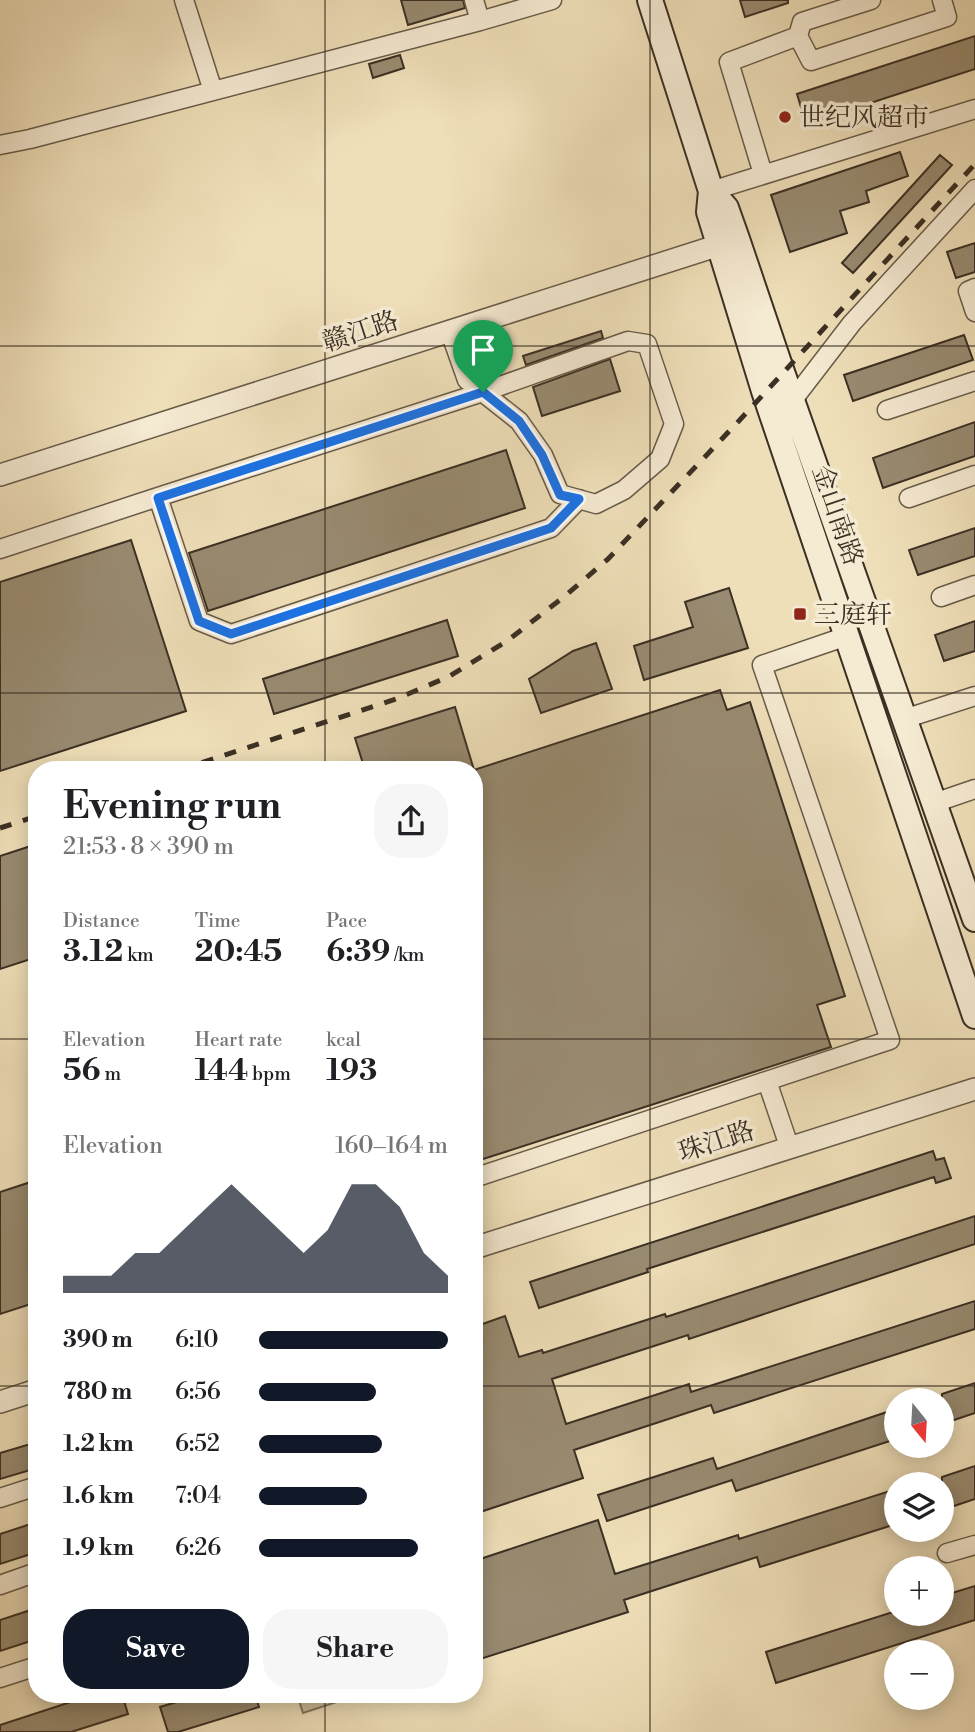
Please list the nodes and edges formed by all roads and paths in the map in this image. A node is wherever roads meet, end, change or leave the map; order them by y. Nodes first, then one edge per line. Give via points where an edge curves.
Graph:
1 (184, 0) edge
2 (474, 0) edge
3 (552, 0) edge
4 (650, 0) edge
5 (871, 0) edge
6 (942, 0) edge
7 (480, 22) junction
8 (798, 36) junction
9 (213, 91) junction
10 (975, 109) edge
11 (0, 145) edge
12 (763, 174) junction
13 (975, 189) edge
14 (711, 191) junction
15 (728, 242) junction
16 (975, 288) edge
17 (975, 312) edge
18 (450, 332) junction
19 (975, 381) edge
20 (483, 392) junction
21 (792, 401) junction
22 (887, 410) dead end
23 (0, 475) edge
24 (975, 475) edge
25 (158, 498) junction
26 (909, 498) dead end
27 (579, 499) junction
28 (0, 549) edge
29 (975, 585) edge
30 (941, 597) dead end
31 (847, 636) junction
32 (975, 696) edge
33 (904, 719) junction
34 (975, 789) edge
35 (934, 803) junction
36 (975, 919) edge
37 (975, 1016) edge
38 (767, 1081) junction
39 (975, 1088) edge
40 (789, 1146) junction
41 (483, 1175) edge
42 (483, 1245) edge
43 (28, 1393) edge
44 (0, 1402) edge
45 (28, 1489) edge
46 (0, 1498) edge
47 (975, 1545) edge
48 (947, 1553) dead end
49 (28, 1575) edge
50 (0, 1585) edge
51 (28, 1670) edge
52 (0, 1678) edge

1 - 9 street
2 - 7 street
3 - 7 street
4 - 14 main road, 金山南路
5 - 8 street via 802,22
6 - 8 street via 947,17 811,61
7 - 9 street
8 - 12 street via 729,62
9 - 11 street
10 - 12 street
12 - 14 street
13 - 21 street via 852,323
14 - 15 main road, 金山南路 via 709,212
15 - 18 street, 赣江路
15 - 21 main road, 金山南路
15 - 31 main road, 金山南路 via 764,391
16 - 17 street via 968,290
18 - 20 street via 467,380
18 - 23 street, 赣江路
19 - 22 street
20 - 25 street
20 - 27 street via 519,421 542,455 560,495
20 - 27 street via 628,341 647,344 674,424 660,459 615,495 596,504
21 - 33 main road, 金山南路
24 - 26 street
25 - 27 street via 199,621 231,634 551,528
25 - 28 street
29 - 30 street
31 - 37 main road, 金山南路
31 - 38 street via 762,666 890,1040
32 - 33 street
33 - 35 main road, 金山南路
34 - 35 street
35 - 36 main road, 金山南路
38 - 40 street
38 - 41 street
39 - 40 street, 珠江路
40 - 42 street, 珠江路
43 - 44 street
45 - 46 street
47 - 48 street
49 - 50 street
51 - 52 street

